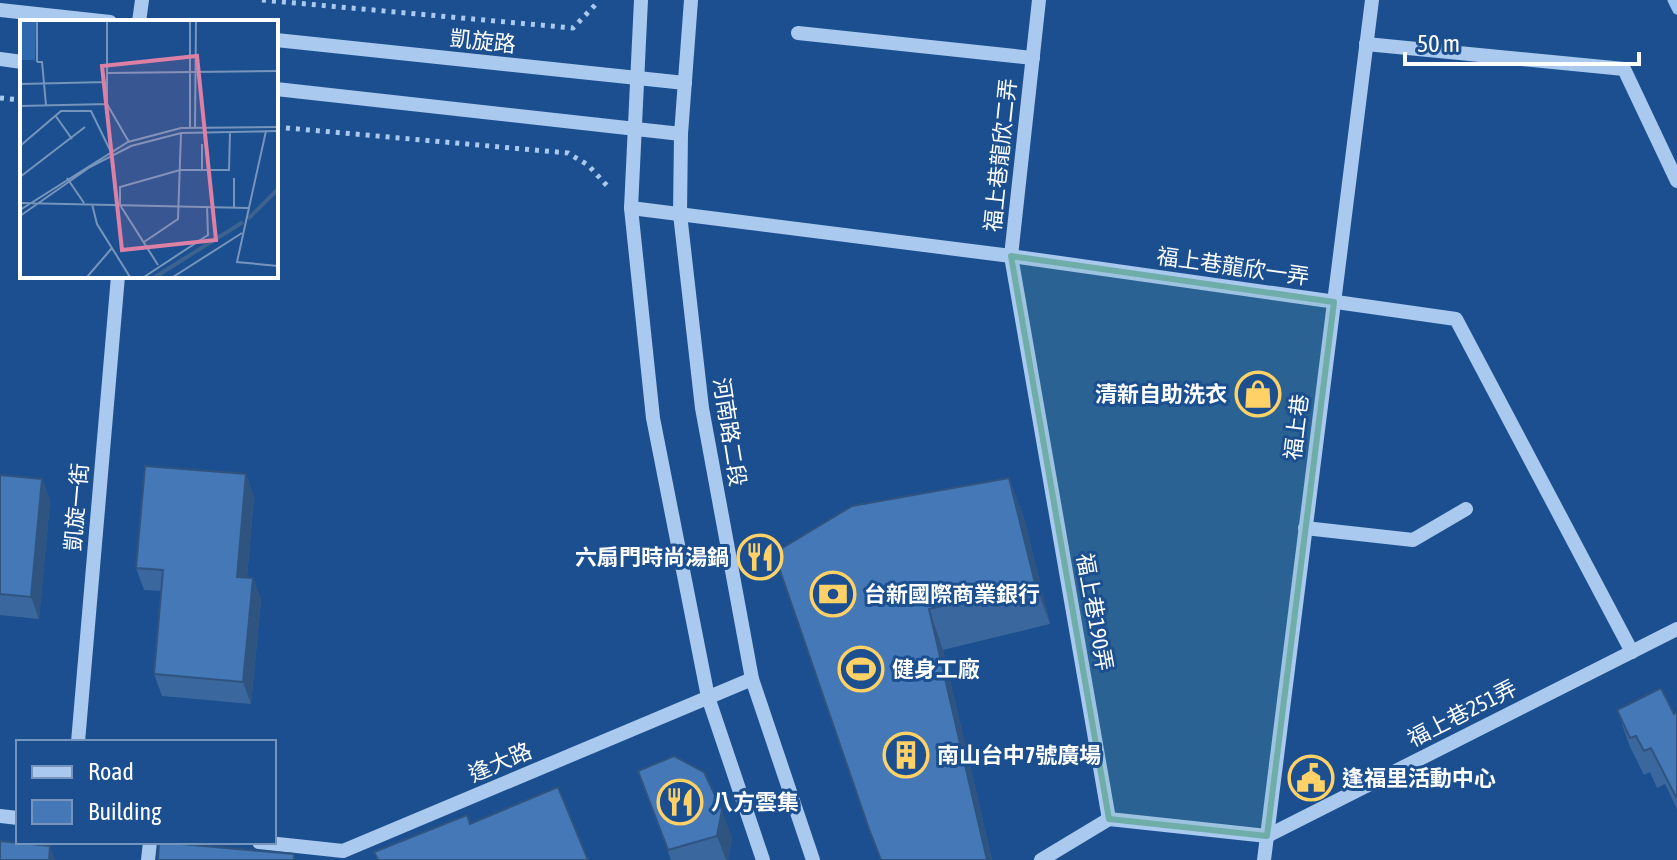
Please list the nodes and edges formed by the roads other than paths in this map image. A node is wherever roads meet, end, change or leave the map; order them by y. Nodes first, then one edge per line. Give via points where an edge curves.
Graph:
1 (142, 0) edge
2 (641, 0) edge
3 (691, 0) edge
4 (1039, 0) edge
5 (1372, 0) edge
6 (0, 10) edge
7 (92, 20) edge
8 (139, 20) edge
9 (798, 33) dead end
10 (278, 40) edge
11 (1366, 44) junction
12 (1033, 58) junction
13 (0, 59) edge
14 (20, 62) edge
15 (638, 78) junction
16 (685, 83) junction
17 (278, 89) edge
18 (635, 129) junction
19 (681, 134) junction
20 (1677, 181) edge
21 (631, 208) junction
22 (680, 214) junction
23 (1011, 256) junction
24 (118, 278) edge
25 (1334, 302) junction
26 (1466, 509) dead end
27 (1305, 528) junction
28 (1677, 629) edge
29 (1632, 652) junction
30 (752, 679) junction
31 (708, 697) junction
32 (78, 740) edge
33 (1109, 819) junction
34 (1267, 836) junction
35 (271, 844) edge
36 (343, 856) edge
37 (763, 860) edge
38 (813, 860) edge
39 (1041, 860) edge
40 (1264, 860) edge

1 - 8 street
2 - 15 street
3 - 16 street, 河南路二段
4 - 12 street, 福上巷龍欣二弄
5 - 11 street, 福上巷
6 - 7 street
9 - 12 street
10 - 15 street, 凱旋路
11 - 20 street via 1624,69
11 - 25 street, 福上巷
12 - 23 street, 福上巷龍欣二弄
13 - 14 street
15 - 16 street, 凱旋路
15 - 18 street
16 - 19 street, 河南路二段
17 - 18 street
18 - 19 street
18 - 21 street
19 - 22 street, 河南路二段
21 - 22 street, 福上巷龍欣一弄
21 - 31 street via 653,418
22 - 23 street, 福上巷龍欣一弄
22 - 30 street, 河南路二段 via 702,408
23 - 25 street, 福上巷龍欣一弄
23 - 33 street, 福上巷190弄
24 - 32 street, 凱旋一街
25 - 27 street, 福上巷
25 - 29 street, 福上巷龍欣一弄 via 1456,319
26 - 27 street via 1413,540
27 - 34 street, 福上巷
28 - 29 street, 福上巷251弄
29 - 34 street, 福上巷251弄
30 - 31 street, 逢大路
30 - 38 street, 河南路二段
31 - 36 street, 逢大路
31 - 37 street
33 - 34 street
33 - 39 street
34 - 40 street, 福上巷
35 - 36 street, 逢大路

